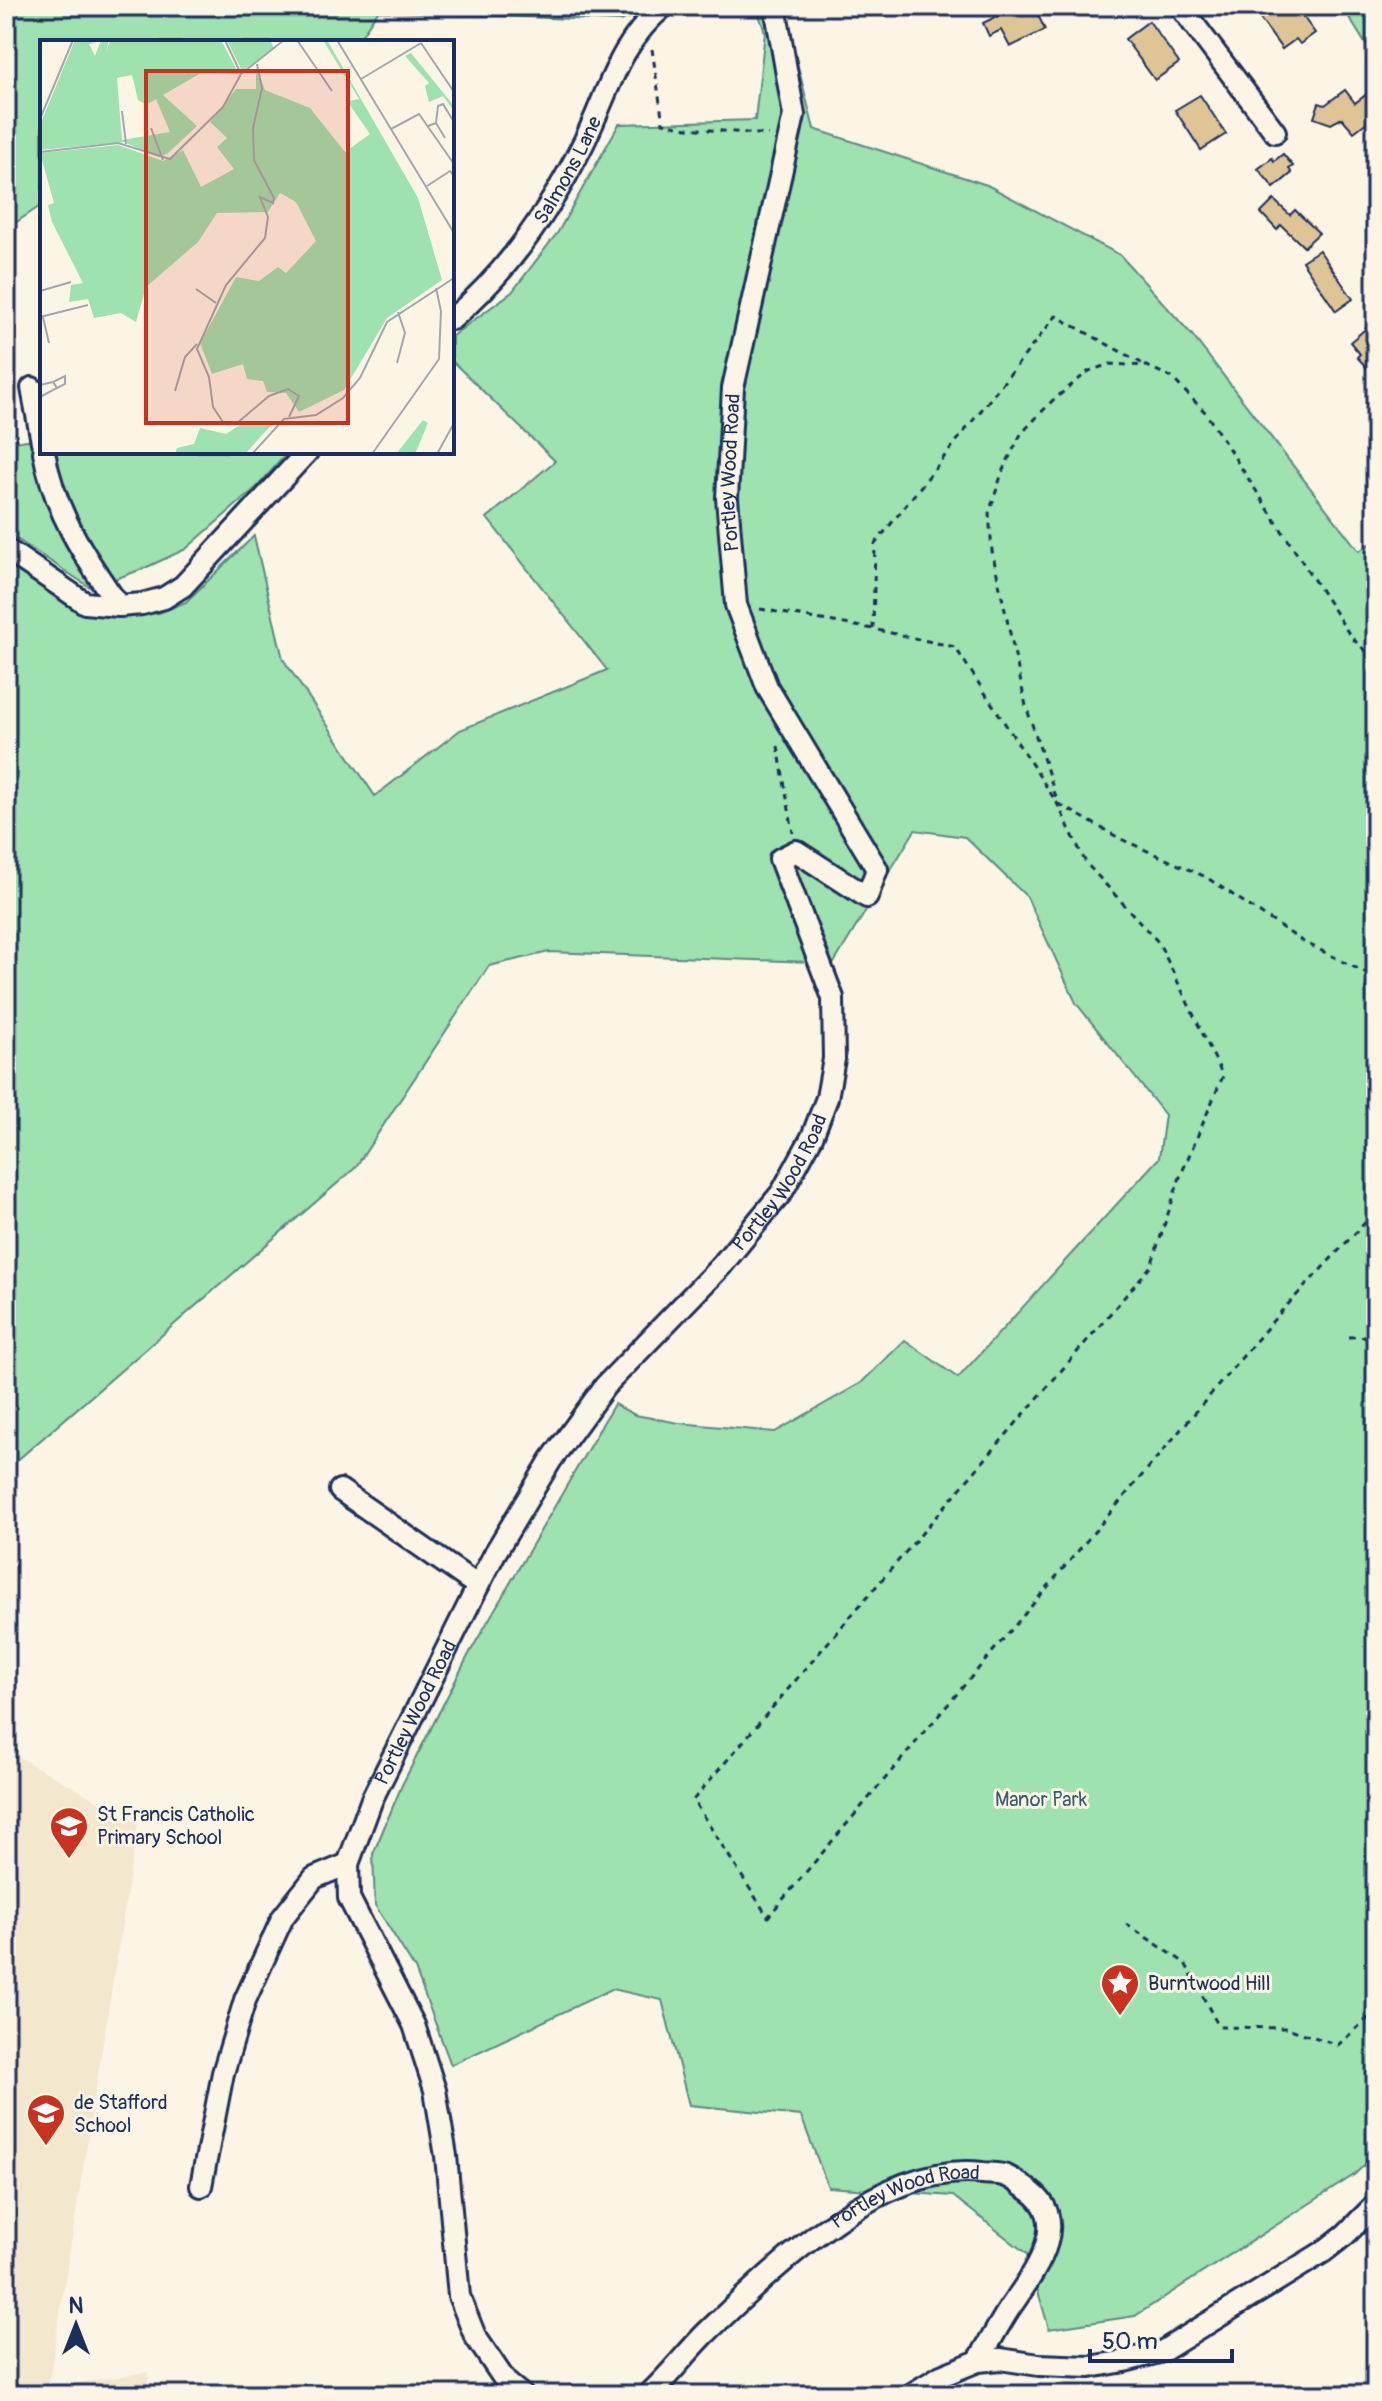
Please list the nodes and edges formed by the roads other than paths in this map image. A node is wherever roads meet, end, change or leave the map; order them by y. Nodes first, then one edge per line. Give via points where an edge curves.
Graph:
1 (775, 6) edge
2 (1180, 6) edge
3 (651, 10) edge
4 (1275, 132) dead end
5 (454, 317) edge
6 (32, 388) dead end
7 (40, 431) edge
8 (44, 454) edge
9 (305, 454) edge
10 (6, 549) edge
11 (119, 606) junction
12 (340, 1490) dead end
13 (478, 1586) junction
14 (348, 1864) junction
15 (201, 2186) dead end
16 (1376, 2204) edge
17 (978, 2361) junction
18 (522, 2395) edge
19 (648, 2395) edge
20 (910, 2395) edge

1 - 13 street, Portley Wood Road via 794,115 733,388 727,498 736,605 767,687 877,869 867,897 796,851 780,859 833,998 834,1059 812,1137 782,1192 721,1266 598,1395 551,1460
2 - 4 street
3 - 5 street, Salmons Lane via 629,43 566,176 526,241
6 - 7 street
8 - 11 street via 68,528
9 - 11 street via 183,586 164,598
10 - 11 street via 85,603
12 - 13 street
13 - 14 street, Portley Wood Road via 372,1799
14 - 15 street via 314,1878 283,1917 245,2000 223,2073
14 - 18 street, Portley Wood Road via 349,1898 414,2025 435,2090 459,2296 475,2336 506,2382
16 - 17 street via 1323,2252 1163,2351 1090,2367
17 - 19 street, Portley Wood Road via 1047,2246 1049,2216 1036,2195 1006,2176 933,2174 895,2186 807,2243 705,2334
17 - 20 street

